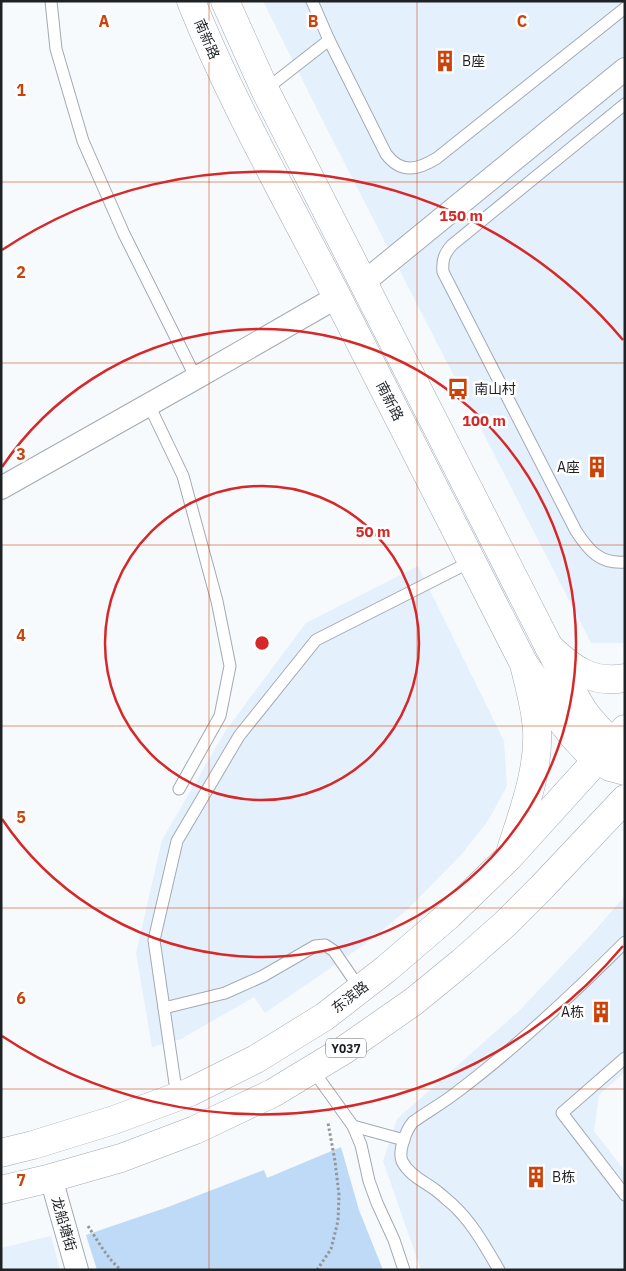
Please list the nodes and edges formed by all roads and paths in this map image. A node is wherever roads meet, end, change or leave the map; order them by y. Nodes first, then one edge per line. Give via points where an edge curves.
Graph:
1 (51, 1) edge
2 (191, 1) edge
3 (225, 1) edge
4 (312, 1) edge
5 (625, 8) edge
6 (329, 40) junction
7 (625, 69) edge
8 (265, 90) junction
9 (625, 104) edge
10 (363, 283) junction
11 (337, 297) junction
12 (196, 378) junction
13 (149, 405) junction
14 (1, 488) edge
15 (472, 561) junction
16 (625, 562) edge
17 (549, 647) junction
18 (524, 664) junction
19 (625, 678) edge
20 (615, 747) edge
21 (625, 771) edge
22 (179, 788) dead end
23 (625, 799) edge
24 (508, 858) junction
25 (625, 942) edge
26 (360, 989) junction
27 (164, 1008) junction
28 (625, 1058) edge
29 (312, 1069) junction
30 (177, 1097) junction
31 (328, 1122) dead end
32 (354, 1126) junction
33 (404, 1140) junction
34 (1, 1152) edge
35 (51, 1178) junction
36 (1, 1190) edge
37 (625, 1195) edge
38 (84, 1219) dead end
39 (77, 1270) edge
40 (120, 1270) edge
41 (317, 1270) edge
42 (404, 1270) edge
43 (499, 1270) edge

1 - 12 lane via 56,49 83,141 124,234
2 - 11 main road, 南新路 via 232,95
3 - 8 main road, 南新路
4 - 6 lane
5 - 6 lane via 437,158 412,168 397,166 386,154
6 - 8 lane
7 - 10 street
8 - 10 main road, 南新路
9 - 16 lane via 452,245 442,263 443,272 576,532 597,556 614,563
10 - 17 main road, 南新路
11 - 12 street
11 - 15 main road, 南新路
12 - 13 street
13 - 14 street
13 - 22 lane via 183,476 217,601 230,666 220,716
15 - 18 main road, 南新路
15 - 27 lane via 316,640 239,736 177,841 154,940
17 - 19 main road via 579,672 615,680
17 - 20 main road, 南新路 via 586,714
18 - 20 main road, 南新路 via 568,730 587,751
18 - 24 main road via 535,709 536,758
20 - 21 main road, 南新路 via 610,766
20 - 24 main road, 东滨路 / Y037
23 - 29 main road, Y037 via 505,924 462,962 413,1002
24 - 26 main road, 东滨路 / Y037 via 449,915
25 - 33 lane via 512,1048 456,1093 413,1122
26 - 27 lane via 334,951 325,945 315,946 263,976 225,993
26 - 30 main road, 东滨路 / Y037 via 324,1017 256,1059
27 - 30 lane
28 - 37 lane via 562,1113
29 - 32 lane
29 - 35 main road, Y037 via 273,1093 195,1130 121,1158
30 - 34 main road, 东滨路 / Y037 via 114,1120
31 - 41 path via 339,1195 338,1221 331,1249
32 - 33 lane
32 - 42 lane via 369,1181
33 - 43 lane via 400,1153 404,1164 452,1204 470,1224
35 - 36 main road, Y037
35 - 39 street, 龙船塘街
38 - 40 path

